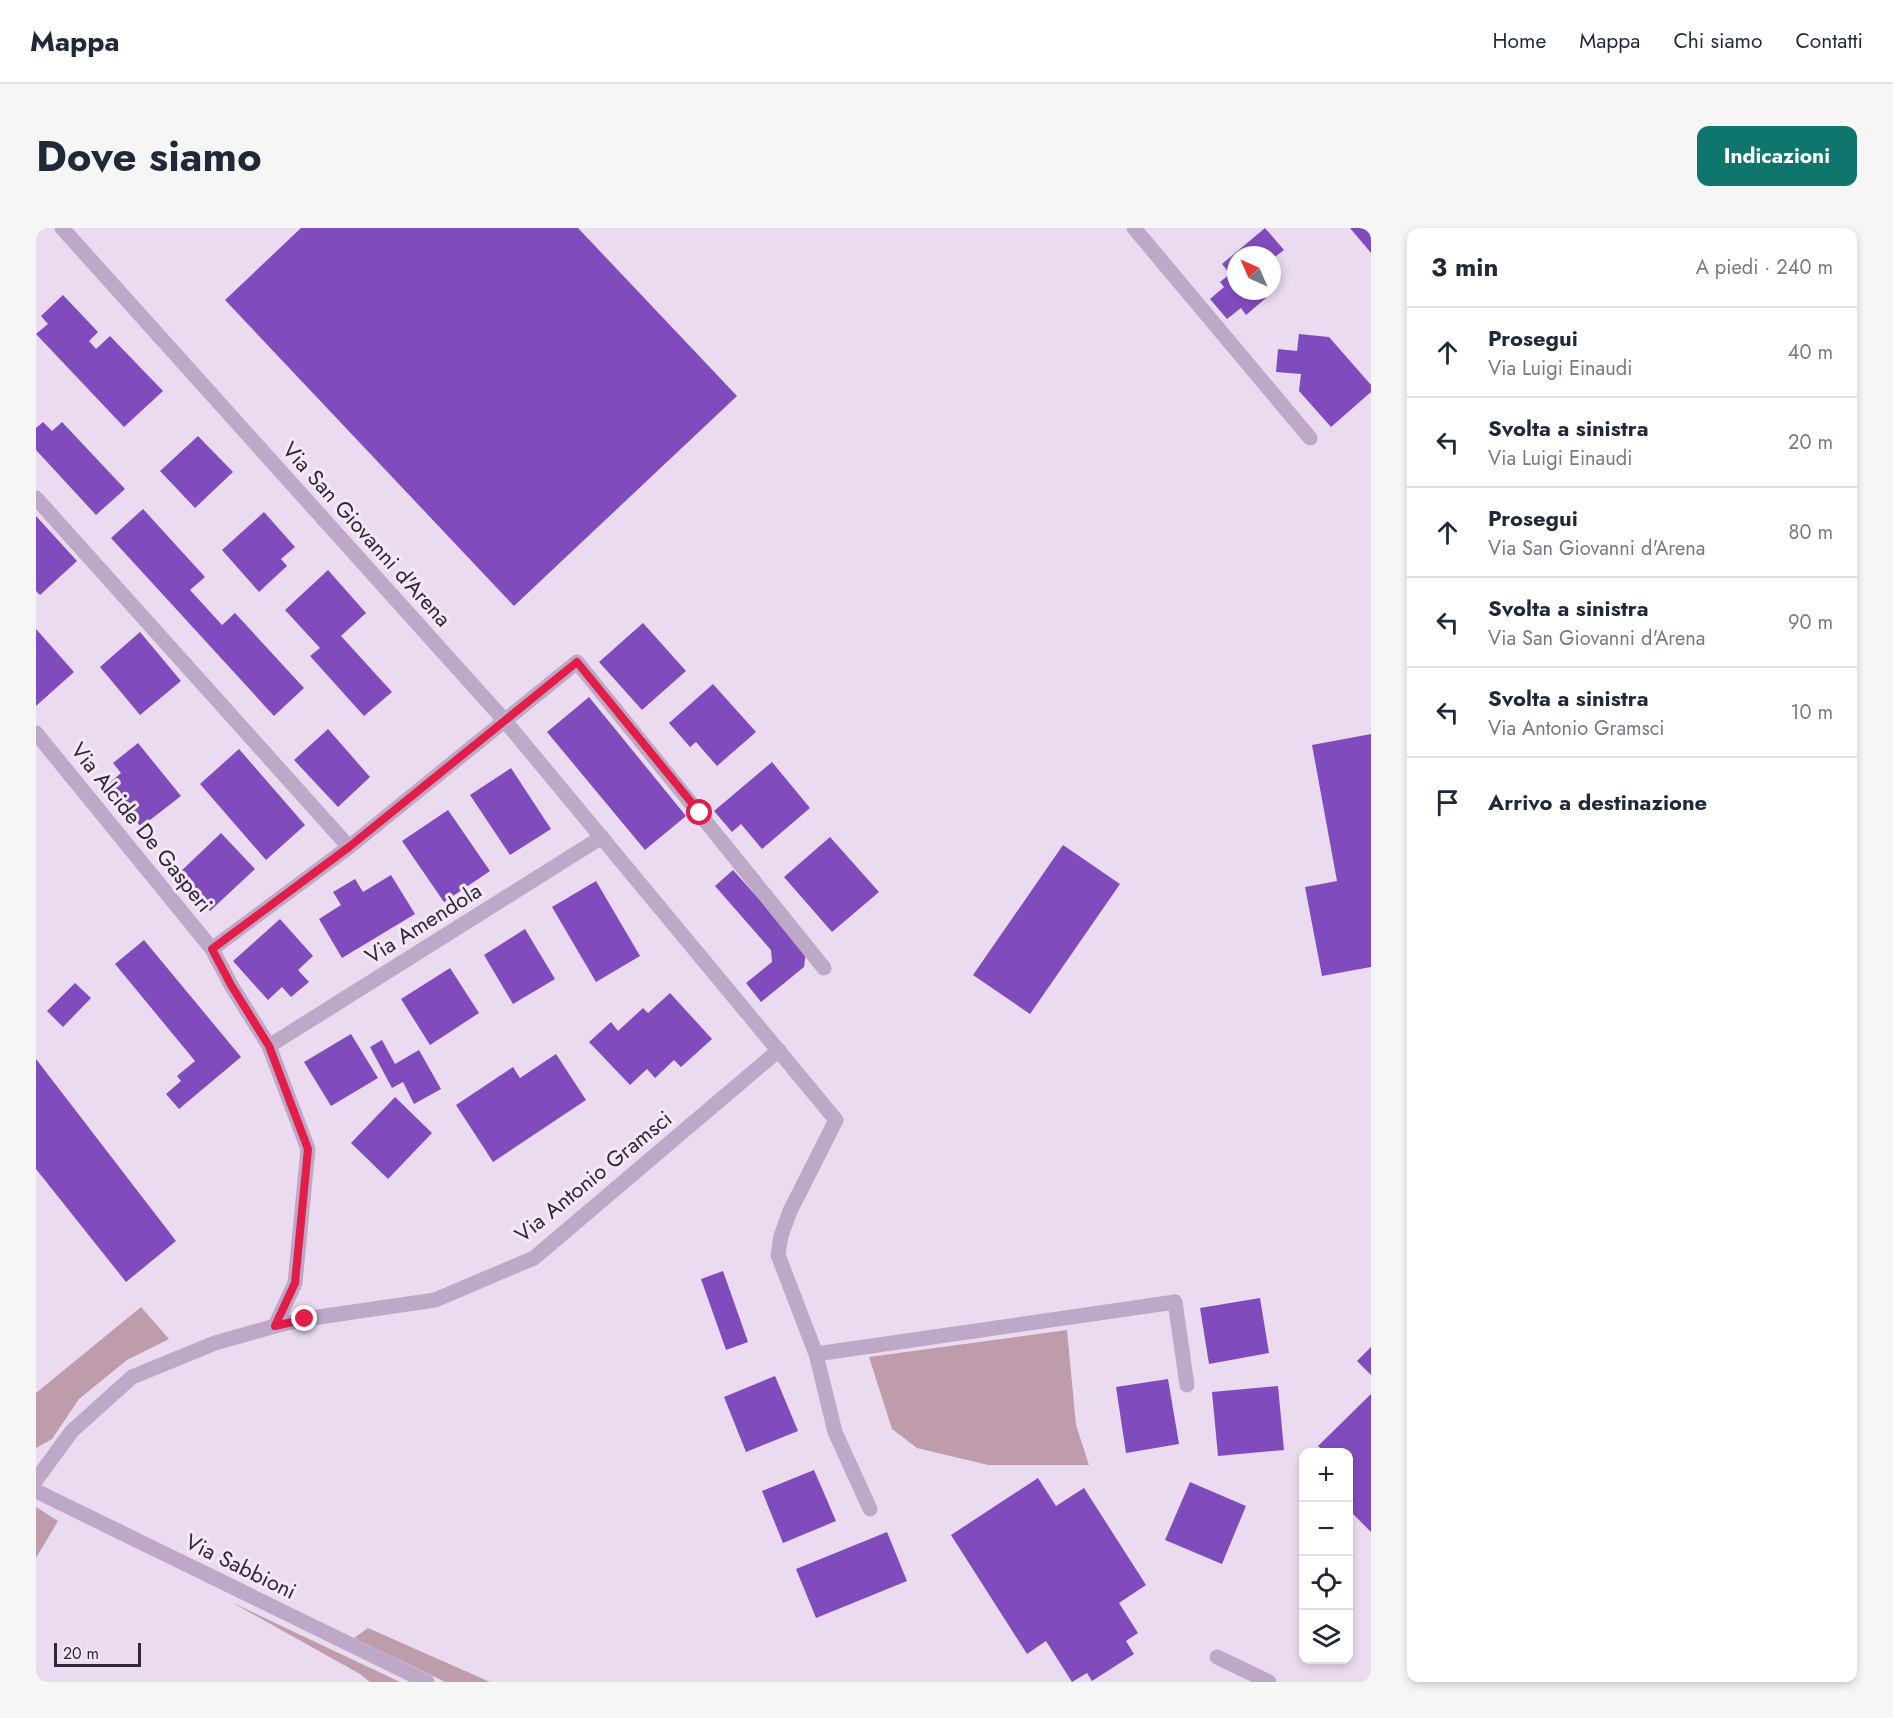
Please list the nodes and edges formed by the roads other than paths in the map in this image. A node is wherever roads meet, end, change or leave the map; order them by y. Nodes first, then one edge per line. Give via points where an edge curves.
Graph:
1 (62, 228) edge
2 (1134, 228) edge
3 (1310, 438) dead end
4 (36, 498) edge
5 (505, 721) junction
6 (36, 733) edge
7 (602, 837) junction
8 (349, 847) junction
9 (212, 949) junction
10 (824, 968) dead end
11 (269, 1046) junction
12 (779, 1050) junction
13 (275, 1326) junction
14 (816, 1354) junction
15 (1187, 1386) dead end
16 (36, 1480) edge
17 (36, 1491) edge
18 (870, 1509) dead end
19 (1217, 1657) dead end
20 (427, 1682) edge
21 (1269, 1682) edge

1 - 5 street, Via San Giovanni d'Arena
2 - 3 street
4 - 8 street
5 - 7 street
5 - 8 street
5 - 10 street via 577,662
6 - 9 street, Via Alcide De Gasperi
7 - 11 street, Via Amendola
7 - 12 street
8 - 9 street
9 - 11 street
11 - 13 street via 308,1149 295,1283
12 - 13 street, Via Antonio Gramsci via 534,1258 435,1300
12 - 14 street via 836,1120 790,1211 778,1255
13 - 16 street via 215,1343 132,1377 72,1431
14 - 15 street via 1175,1302
14 - 18 street via 835,1432
17 - 20 street, Via Sabbioni
19 - 21 street

